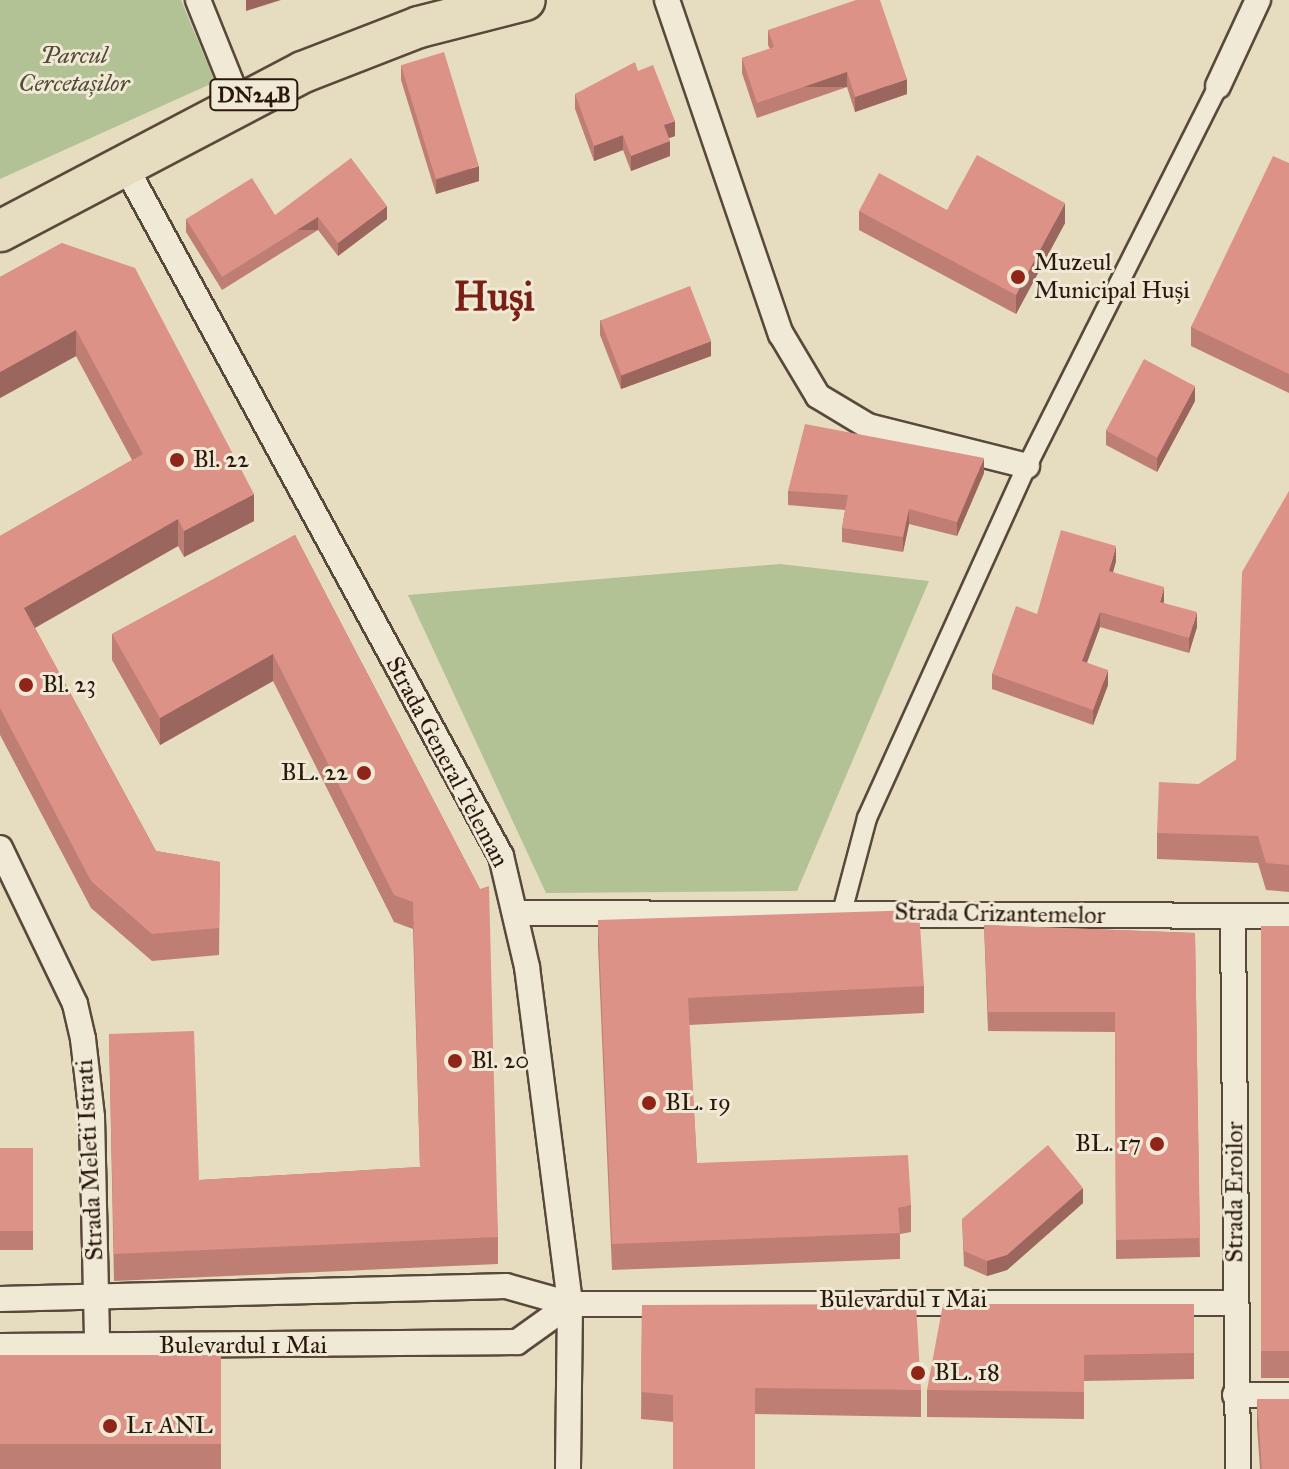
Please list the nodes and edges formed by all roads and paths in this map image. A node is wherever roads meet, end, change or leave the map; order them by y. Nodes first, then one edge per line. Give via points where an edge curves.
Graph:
1 (198, 0) edge
2 (525, 0) edge
3 (667, 0) edge
4 (1258, 0) edge
5 (1218, 86) joint
6 (239, 102) junction
7 (124, 164) junction
8 (0, 231) edge
9 (1027, 466) junction
10 (0, 848) edge
11 (11, 893) edge
12 (842, 912) junction
13 (518, 913) junction
14 (1233, 916) junction
15 (1289, 916) edge
16 (98, 1298) junction
17 (0, 1299) edge
18 (1236, 1303) junction
19 (570, 1304) junction
20 (0, 1346) edge
21 (97, 1346) junction
22 (1235, 1395) junction
23 (1289, 1395) edge
24 (568, 1469) edge
25 (1238, 1469) edge

1 - 6 street
2 - 6 highway, DN24B via 362,47
3 - 9 street via 781,334 818,396 868,426
4 - 5 street
5 - 9 street
6 - 7 highway, DN24B
7 - 8 highway, DN24B
7 - 13 street, Strada General Teleman via 501,856
9 - 12 street via 867,818
10 - 11 street, Strada Meleti Istrati
11 - 16 street, Strada Meleti Istrati via 75,1004 83,1039
12 - 13 street, Strada Crizantemelor
12 - 14 street, Strada Crizantemelor
13 - 19 street, Strada General Teleman
14 - 15 street, Strada Crizantemelor
14 - 18 street, Strada Eroilor
16 - 17 street, Bulevardul 1 Mai
16 - 19 street, Bulevardul 1 Mai via 506,1286
16 - 21 street, Strada Meleti Istrati
18 - 19 street, Bulevardul 1 Mai
18 - 22 street, Strada Eroilor
19 - 21 street, Bulevardul 1 Mai via 517,1342
19 - 24 street, Strada General Teleman
20 - 21 street, Bulevardul 1 Mai
22 - 23 street
22 - 25 street, Strada Eroilor

